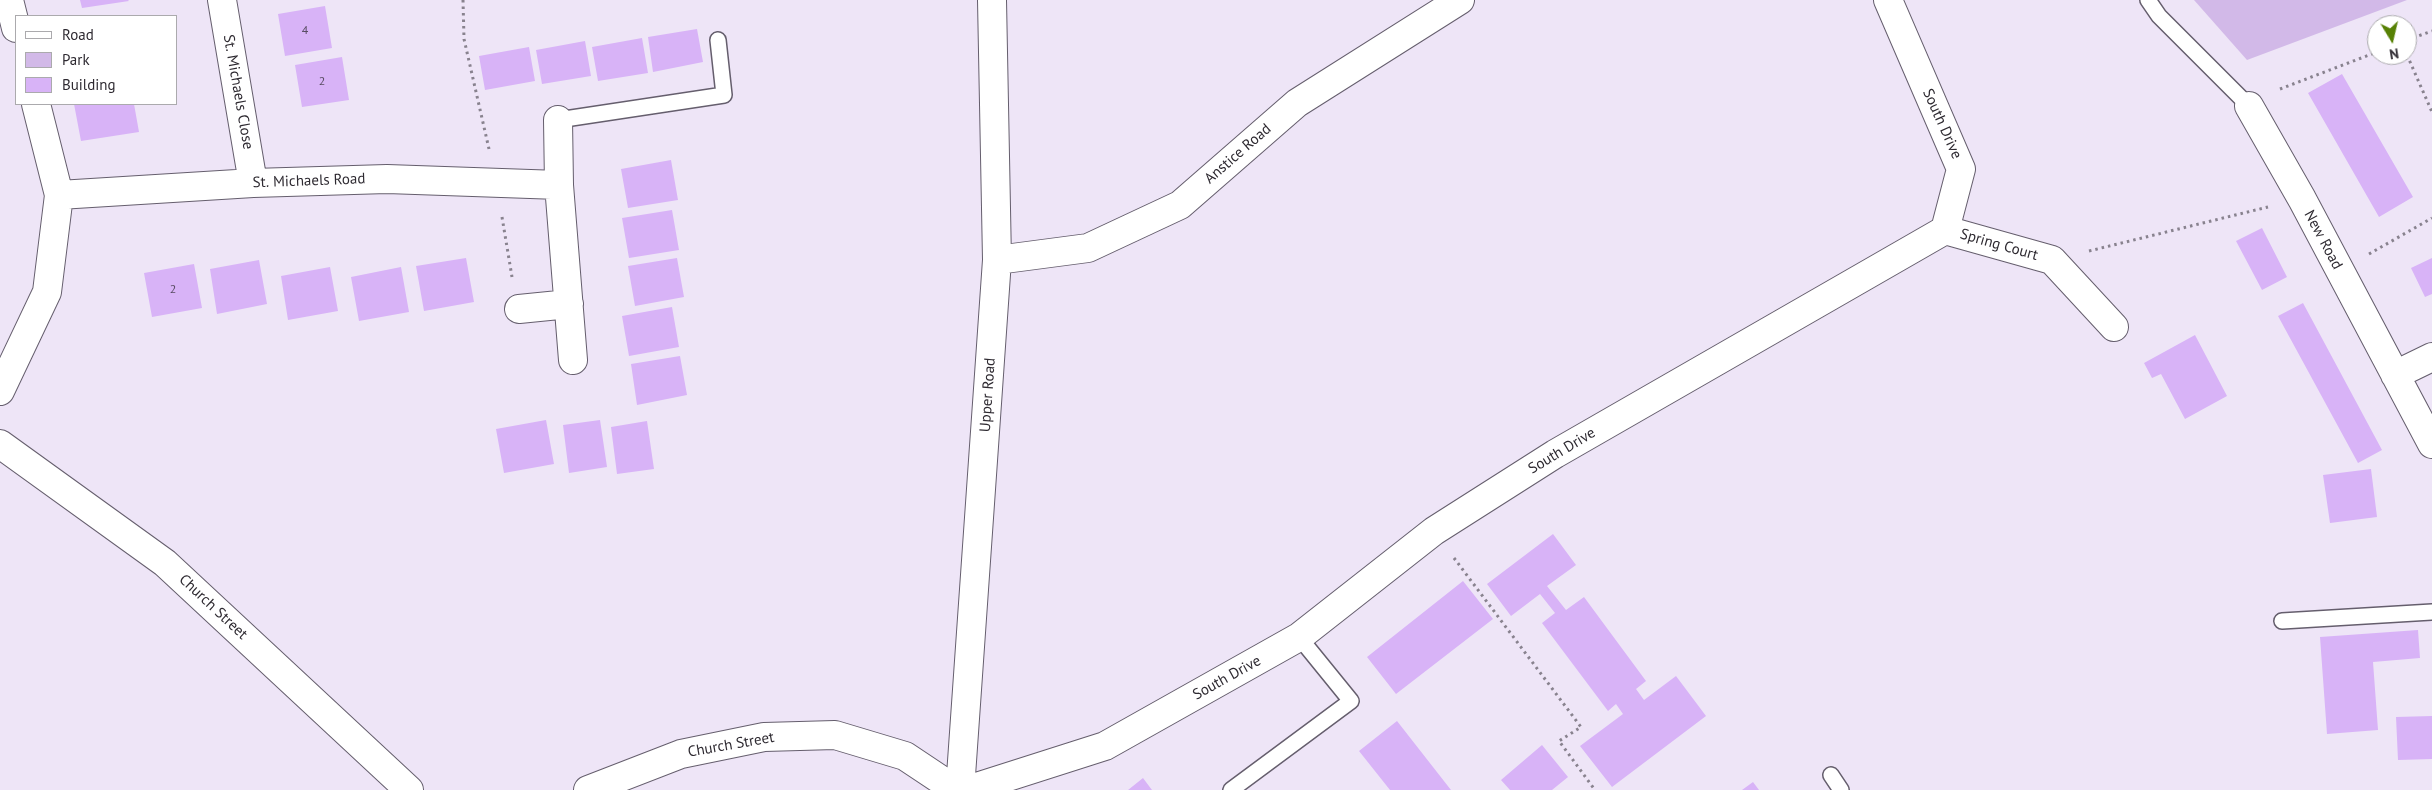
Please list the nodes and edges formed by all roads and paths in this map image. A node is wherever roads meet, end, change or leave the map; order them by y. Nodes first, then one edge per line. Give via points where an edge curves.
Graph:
1 (9, 0) edge
2 (222, 0) edge
3 (992, 0) edge
4 (1460, 0) edge
5 (1888, 0) edge
6 (2148, 0) edge
7 (15, 24) edge
8 (2432, 31) edge
9 (2417, 36) edge
10 (718, 40) dead end
11 (2367, 56) edge
12 (2411, 65) edge
13 (36, 105) edge
14 (2249, 106) junction
15 (2432, 112) edge
16 (558, 120) joint
17 (253, 183) junction
18 (559, 184) junction
19 (59, 195) junction
20 (2302, 199) junction
21 (2432, 218) edge
22 (1945, 230) junction
23 (998, 260) junction
24 (2052, 260) junction
25 (2340, 271) junction
26 (569, 304) junction
27 (519, 309) dead end
28 (2114, 327) dead end
29 (2432, 357) edge
30 (573, 360) dead end
31 (2395, 374) junction
32 (0, 391) edge
33 (0, 444) edge
34 (2432, 444) edge
35 (1434, 531) junction
36 (2432, 612) edge
37 (2282, 621) dead end
38 (1299, 637) junction
39 (1831, 775) dead end
40 (410, 790) edge
41 (588, 790) edge
42 (958, 790) edge
43 (967, 790) edge
44 (1231, 790) edge
45 (1595, 790) edge
46 (1841, 790) edge

1 - 7 street
2 - 17 street, St. Michaels Close
3 - 23 street, Upper Road
4 - 23 street, Anstice Road via 1297,103 1180,205 1088,248
5 - 22 street, South Drive via 1961,169
6 - 14 lane via 2159,16
8 - 9 path
10 - 16 lane via 724,95
11 - 14 path via 2263,95
12 - 15 path
13 - 19 street
14 - 20 street, New Road
16 - 18 street
17 - 18 street, St. Michaels Road via 387,179
17 - 19 street, St. Michaels Road
18 - 26 street
19 - 32 street via 47,292
20 - 24 path
20 - 25 street, New Road
21 - 25 path
22 - 24 street, Spring Court
22 - 35 street, South Drive via 1555,454
23 - 42 street, Upper Road
24 - 28 street, Spring Court
25 - 31 street, New Road
26 - 27 street
26 - 30 street
29 - 31 street
31 - 34 street, New Road
33 - 40 street, Church Street via 164,563
35 - 38 street, South Drive
35 - 45 path via 1580,727 1559,741
36 - 37 lane
38 - 43 street, South Drive via 1105,746
38 - 44 lane via 1351,701
39 - 46 lane
41 - 42 street, Church Street via 681,754 764,737 835,735 905,756

